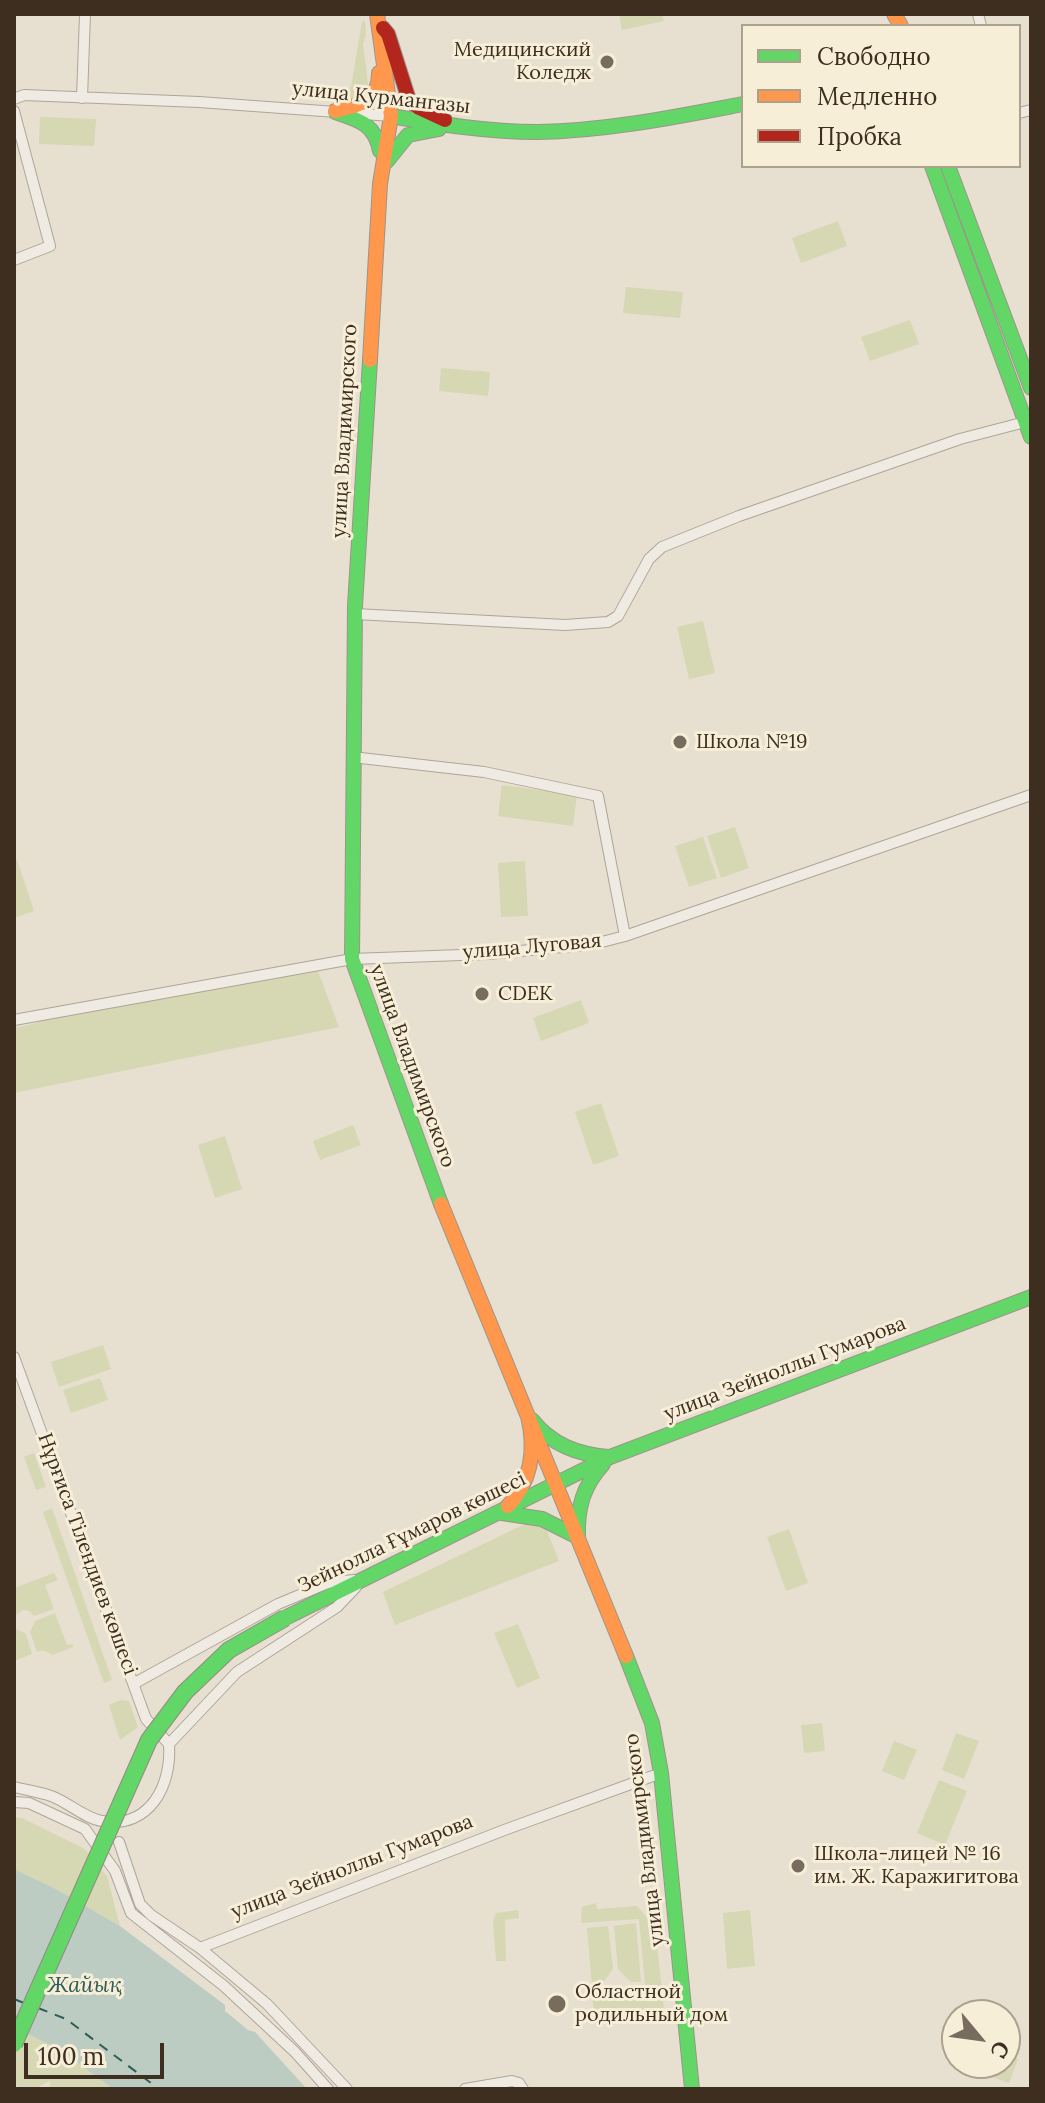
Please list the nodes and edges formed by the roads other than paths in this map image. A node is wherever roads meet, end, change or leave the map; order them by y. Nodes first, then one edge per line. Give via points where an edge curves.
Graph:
1 (85, 14) edge
2 (377, 18) edge
3 (82, 98) junction
4 (14, 99) edge
5 (741, 104) edge
6 (14, 111) edge
7 (335, 111) junction
8 (391, 116) junction
9 (456, 126) junction
10 (933, 168) edge
11 (949, 168) edge
12 (383, 169) junction
13 (14, 260) edge
14 (1031, 388) edge
15 (1028, 429) edge
16 (355, 614) junction
17 (352, 757) junction
18 (1031, 795) edge
19 (625, 936) junction
20 (352, 959) junction
21 (14, 1020) edge
22 (1031, 1297) edge
23 (14, 1357) edge
24 (528, 1416) junction
25 (610, 1457) junction
26 (557, 1485) junction
27 (501, 1513) junction
28 (578, 1537) junction
29 (364, 1579) junction
30 (135, 1683) junction
31 (169, 1744) junction
32 (661, 1773) junction
33 (14, 1787) edge
34 (14, 1802) edge
35 (119, 1842) dead end
36 (200, 1948) junction
37 (14, 2044) edge
38 (328, 2089) edge
39 (347, 2089) edge
40 (465, 2089) edge
41 (523, 2089) edge
42 (692, 2089) edge

1 - 3 street
2 - 7 street via 380,85 373,98
2 - 8 street, улица Владимирского
2 - 9 street via 388,34 409,100
3 - 4 street, улица Курмангазы
3 - 7 street, улица Курмангазы
5 - 9 street, улица Курмангазы via 606,127 538,132
6 - 13 street via 50,246
7 - 8 street, улица Курмангазы
7 - 12 street via 369,123 378,135
8 - 9 street, улица Курмангазы
8 - 12 street, улица Владимирского
9 - 12 street via 411,132
10 - 15 street
11 - 14 street
12 - 16 street, улица Владимирского
15 - 16 street via 960,439 662,547 649,559 618,616 608,622 565,625
16 - 17 street, улица Владимирского
17 - 19 street via 484,772 598,796
17 - 20 street, улица Владимирского
18 - 19 street, улица Луговая
19 - 20 street, улица Луговая via 488,954
20 - 21 street, улица Луговая
20 - 24 street, улица Владимирского via 452,1235
22 - 25 street, улица Зейноллы Гумарова
23 - 30 street, Нұрғиса Тілендиев көшесі
24 - 25 street via 563,1448
24 - 26 street, улица Владимирского
24 - 27 street via 534,1453 530,1472
25 - 26 street, улица Зейноллы Гумарова
25 - 28 street via 581,1495
26 - 27 street, Зейнолла Ғұмаров көшесі
26 - 28 street, улица Владимирского
27 - 28 street via 540,1517
27 - 29 street, Зейнолла Ғұмаров көшесі
28 - 32 street, улица Владимирского via 652,1723
29 - 30 street via 328,1583 278,1604
29 - 31 street via 337,1607 237,1672
29 - 37 street, Зейнолла Ғұмаров көшесі, bridge via 229,1650 185,1692 149,1740
30 - 31 street, Нұрғиса Тілендиев көшесі via 146,1719
31 - 33 street via 171,1767 155,1803 120,1821 99,1821 52,1796
32 - 36 street, улица Зейноллы Гумарова
32 - 42 street, улица Владимирского
34 - 38 street via 29,1803 85,1829 115,1871 131,1913 224,1986
35 - 36 street via 140,1904
36 - 39 street via 267,2004
40 - 41 street via 512,2081

